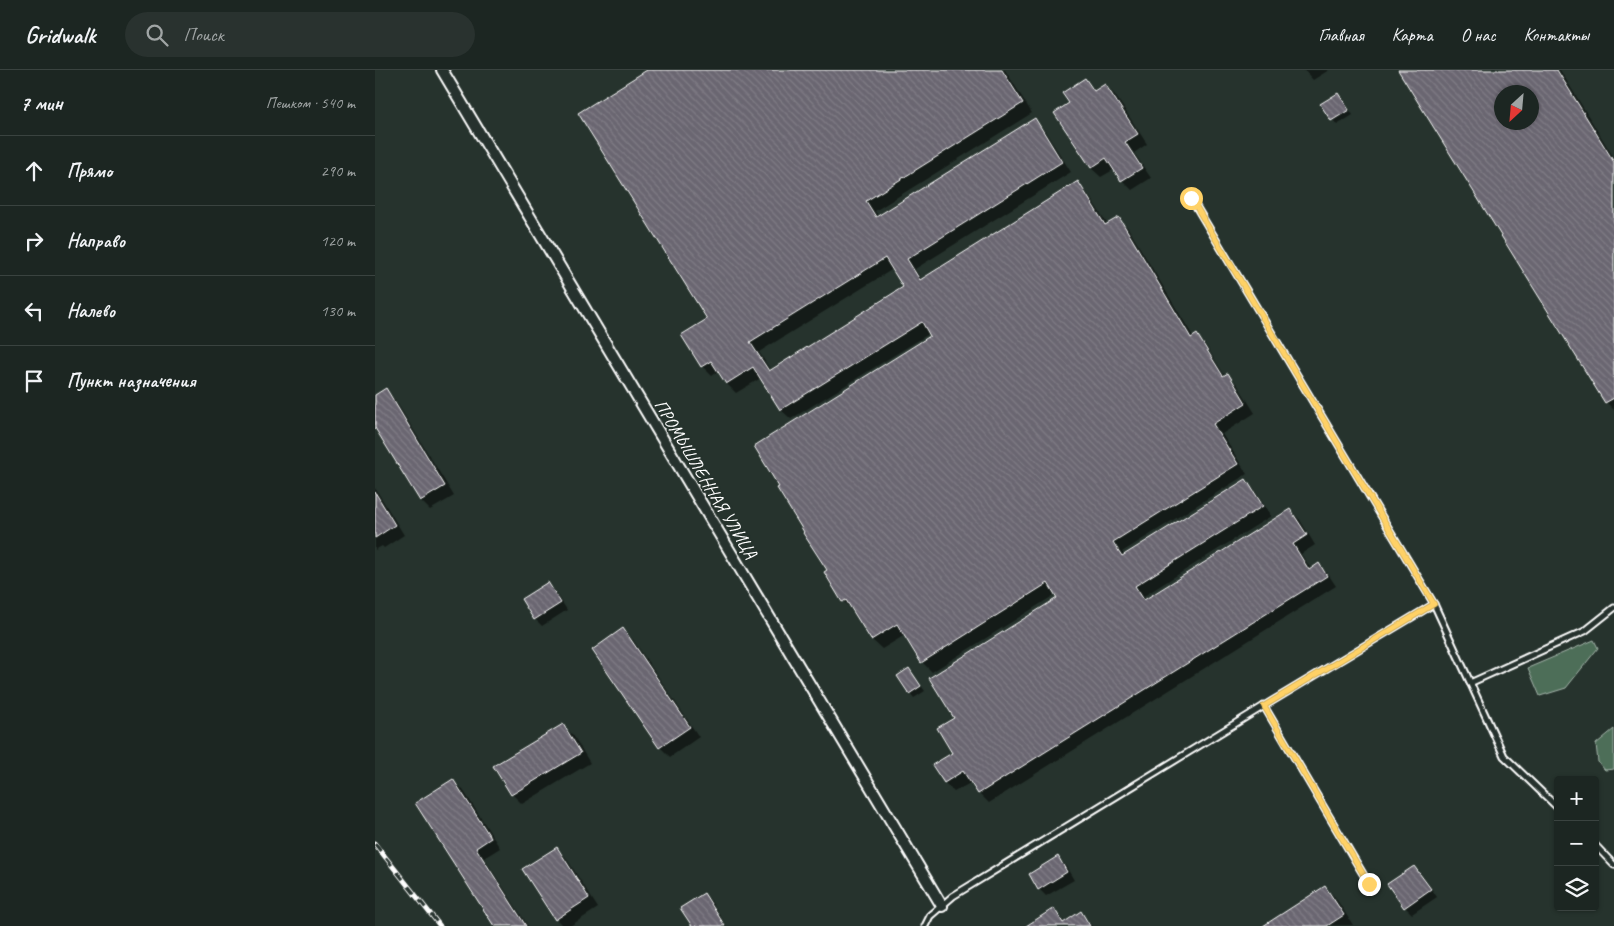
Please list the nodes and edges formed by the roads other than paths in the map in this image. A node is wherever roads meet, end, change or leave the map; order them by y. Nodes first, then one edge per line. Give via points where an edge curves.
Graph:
1 (442, 70) edge
2 (1191, 198) dead end
3 (1434, 604) junction
4 (1614, 608) edge
5 (1470, 683) junction
6 (1264, 706) junction
7 (1554, 804) edge
8 (1599, 849) edge
9 (1614, 863) edge
10 (1369, 884) dead end
11 (942, 906) junction
12 (925, 926) edge

1 - 11 street, ПРОМЫШЛЕННАЯ УЛИЦА
2 - 3 lane
3 - 5 lane
3 - 6 lane
4 - 5 lane via 1585,631
5 - 7 lane via 1505,756
6 - 10 lane
6 - 11 lane via 953,896
8 - 9 lane
11 - 12 lane via 930,916

